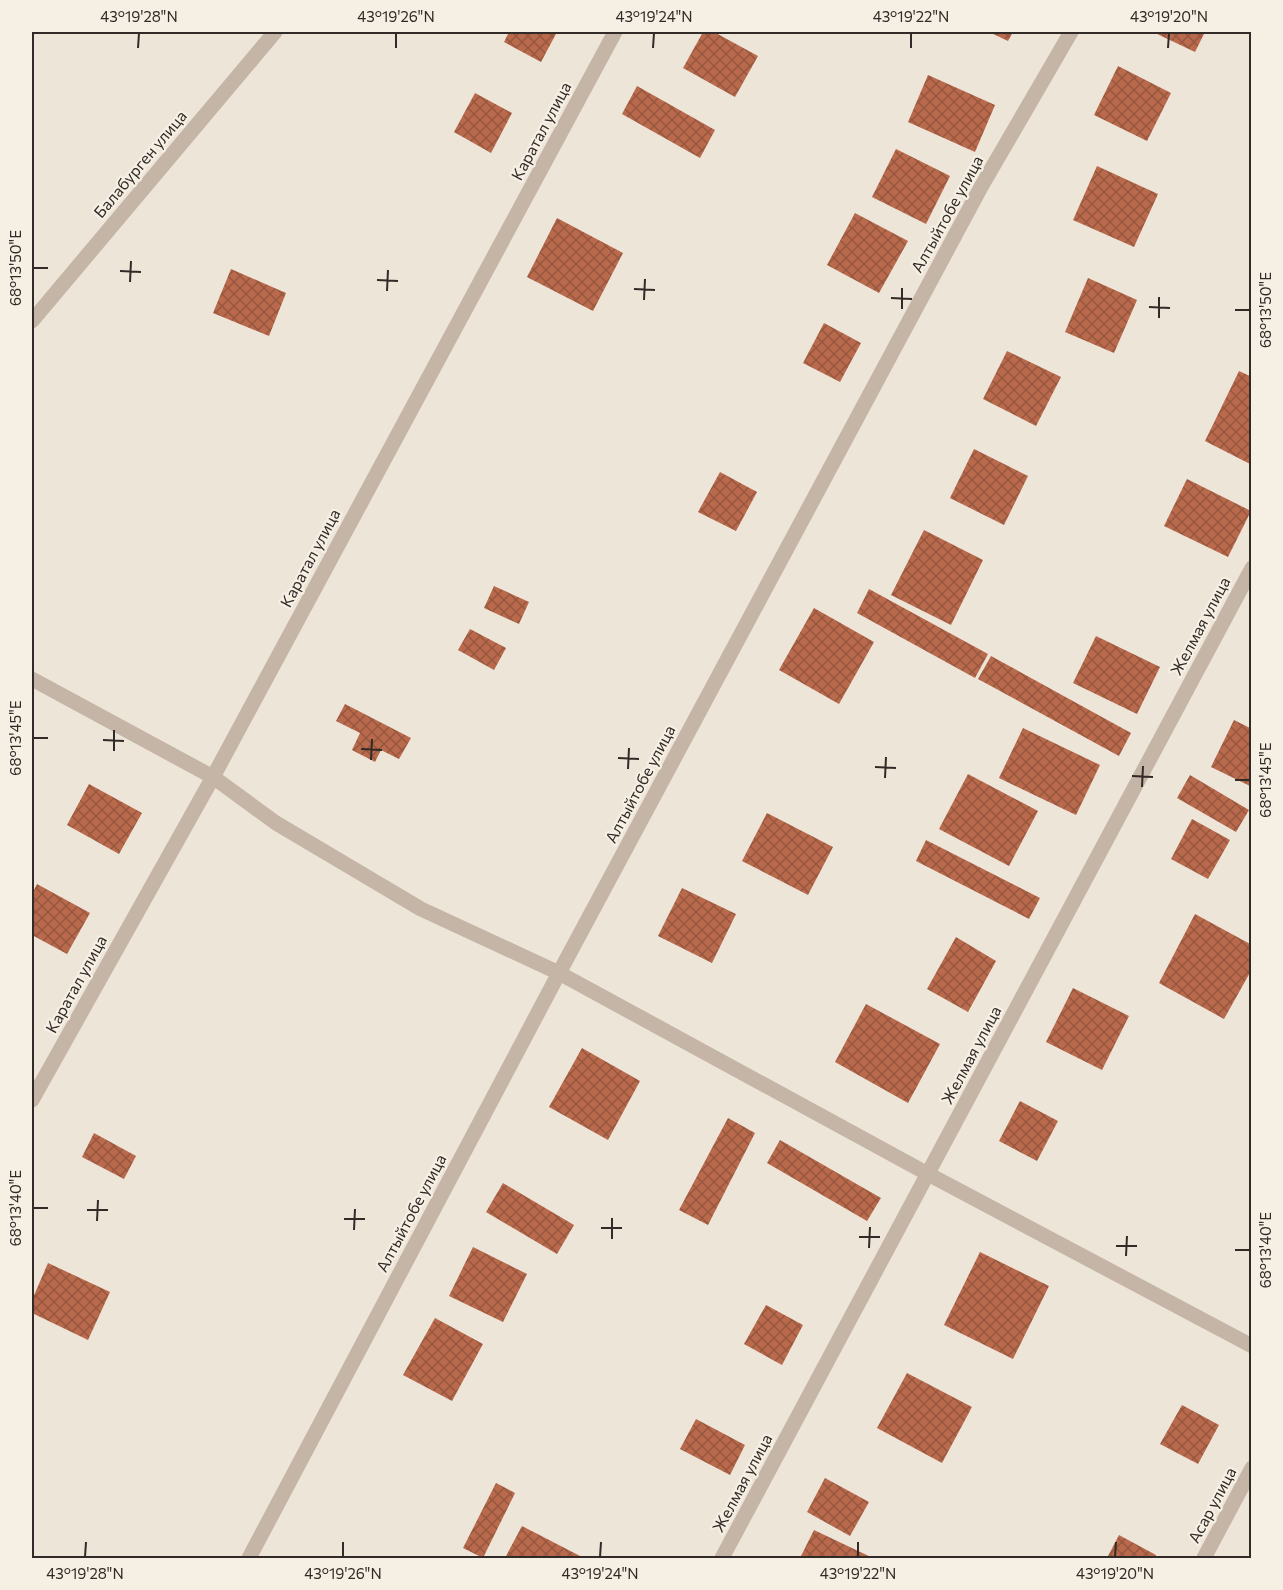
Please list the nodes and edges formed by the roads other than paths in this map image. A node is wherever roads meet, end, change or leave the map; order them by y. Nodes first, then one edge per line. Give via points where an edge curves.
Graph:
1 (275, 32) edge
2 (615, 32) edge
3 (1071, 32) edge
4 (32, 321) edge
5 (1251, 568) edge
6 (32, 679) edge
7 (213, 777) junction
8 (559, 973) junction
9 (32, 1100) edge
10 (928, 1174) junction
11 (1251, 1346) edge
12 (1251, 1468) edge
13 (249, 1558) edge
14 (722, 1558) edge
15 (1204, 1558) edge

1 - 4 street, Балабурген улица
2 - 7 street, Каратал улица
3 - 8 street, Алтыйтобе улица via 981,187
5 - 10 street, Желмая улица
6 - 7 street
7 - 8 street via 276,823 421,909
7 - 9 street, Каратал улица
8 - 10 street
8 - 13 street, Алтыйтобе улица
10 - 11 street
10 - 14 street, Желмая улица
12 - 15 street, Асар улица

